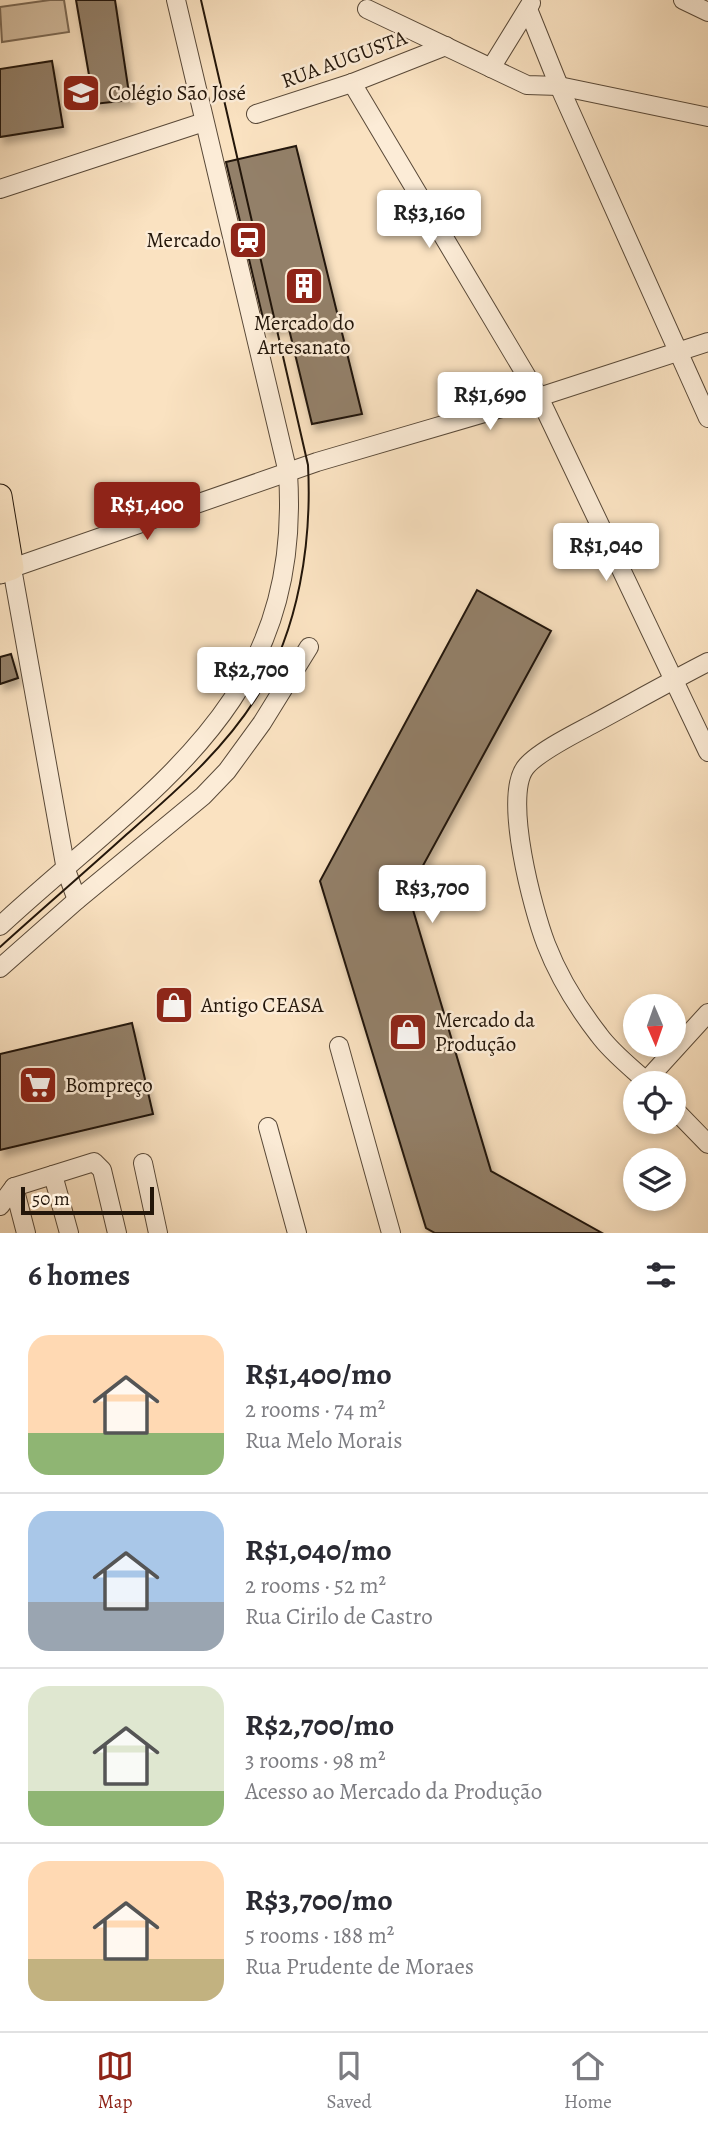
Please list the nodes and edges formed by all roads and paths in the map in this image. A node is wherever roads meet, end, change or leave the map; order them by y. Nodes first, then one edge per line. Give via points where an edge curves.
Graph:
1 (176, 0) edge
2 (683, 0) edge
3 (530, 4) edge
4 (367, 9) dead end
5 (708, 12) edge
6 (446, 46) junction
7 (491, 68) junction
8 (352, 83) junction
9 (559, 86) junction
10 (257, 114) dead end
11 (708, 117) edge
12 (204, 122) junction
13 (0, 190) edge
14 (708, 342) edge
15 (677, 352) junction
16 (539, 397) junction
17 (708, 418) edge
18 (288, 473) junction
19 (0, 496) edge
20 (6, 570) edge
21 (309, 647) dead end
22 (708, 662) edge
23 (673, 680) junction
24 (708, 752) edge
25 (66, 870) junction
26 (77, 900) junction
27 (0, 926) edge
28 (0, 968) edge
29 (708, 1013) edge
30 (339, 1046) dead end
31 (635, 1071) edge
32 (657, 1071) edge
33 (686, 1121) edge
34 (268, 1127) dead end
35 (708, 1144) edge
36 (143, 1163) dead end
37 (53, 1175) junction
38 (14, 1186) junction
39 (0, 1206) edge
40 (26, 1233) edge
41 (69, 1233) edge
42 (117, 1233) edge
43 (158, 1233) edge
44 (297, 1233) edge
45 (391, 1233) edge

1 - 12 street
2 - 5 street
3 - 7 street
3 - 9 street
4 - 6 street
6 - 7 street
6 - 8 street, RUA AUGUSTA
7 - 9 street via 527,85
8 - 10 street, RUA AUGUSTA
8 - 16 street
9 - 11 street
9 - 15 street
12 - 13 street
12 - 18 street
14 - 15 street
15 - 16 street
15 - 17 street
16 - 18 street
16 - 23 street
18 - 20 street
18 - 25 street via 291,513 285,576 271,625 226,713 179,767
19 - 20 main road
20 - 25 street
21 - 26 street via 227,771 177,820
22 - 23 street
23 - 24 street
23 - 31 street via 562,741 527,766 516,810 546,944 599,1037
25 - 26 street
25 - 27 street
26 - 28 street
29 - 32 street
30 - 45 street
33 - 35 street
34 - 44 street
36 - 43 street
37 - 38 street
37 - 41 street
37 - 42 street via 94,1162 103,1170
38 - 39 street
38 - 40 street

